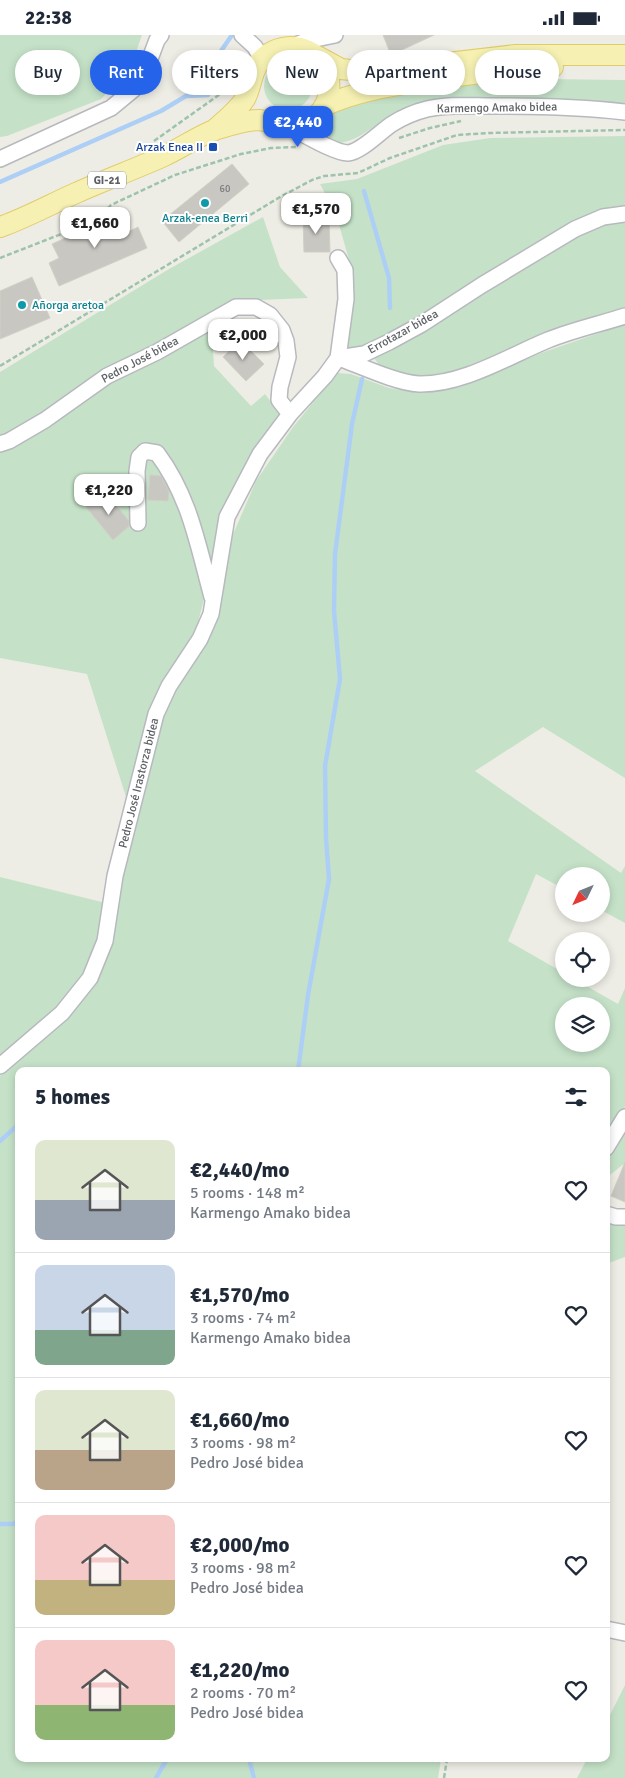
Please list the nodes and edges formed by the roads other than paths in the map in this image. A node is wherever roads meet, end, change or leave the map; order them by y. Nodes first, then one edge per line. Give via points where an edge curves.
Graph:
1 (161, 35) edge
2 (335, 35) edge
3 (250, 44) edge
4 (291, 47) junction
5 (306, 50) edge
6 (625, 55) edge
7 (337, 67) edge
8 (625, 67) edge
9 (247, 95) edge
10 (252, 95) edge
11 (329, 95) edge
12 (321, 111) junction
13 (625, 112) edge
14 (281, 124) junction
15 (213, 131) junction
16 (322, 143) junction
17 (0, 159) edge
18 (625, 214) edge
19 (0, 227) edge
20 (338, 258) dead end
21 (625, 316) edge
22 (338, 358) junction
23 (290, 414) junction
24 (0, 444) edge
25 (138, 523) dead end
26 (213, 601) junction
27 (0, 1066) edge
28 (625, 1117) edge
29 (610, 1141) edge
30 (610, 1215) edge
31 (625, 1217) edge
32 (610, 1630) edge
33 (625, 1633) edge

1 - 17 street via 134,89 111,108
2 - 4 street
3 - 4 main road via 276,50
4 - 5 main road
6 - 7 main road via 516,55 369,72
8 - 12 main road, GI-21 via 548,67 460,76 373,89 346,96
9 - 15 main road
10 - 14 main road via 259,109
11 - 12 main road
12 - 14 main road, GI-21 via 305,123
12 - 16 street
13 - 16 street, Karmengo Amako bidea via 552,106 449,106 409,115 349,153
14 - 15 main road, GI-21 via 257,120
14 - 16 street, Karmengo Amako bidea
15 - 19 main road, GI-21 via 166,155
18 - 22 street, Errotazar bidea via 602,217 576,229 389,342 364,354
20 - 22 street via 345,270 346,299
21 - 22 street, Errotazar bidea via 550,340 443,382 418,384
22 - 23 street, Pedro José Irastorza bidea
23 - 24 street, Pedro José bidea via 278,399 288,357 282,330 270,315 256,307 236,307 157,352 106,376 45,420
23 - 26 street, Pedro José Irastorza bidea via 260,454 227,517
25 - 26 street via 139,457 145,451 157,453 170,470 193,522
26 - 27 street, Pedro José Irastorza bidea via 200,639 169,686 156,714 116,876 105,941 90,977 62,1013
28 - 29 street
30 - 31 street
32 - 33 street

